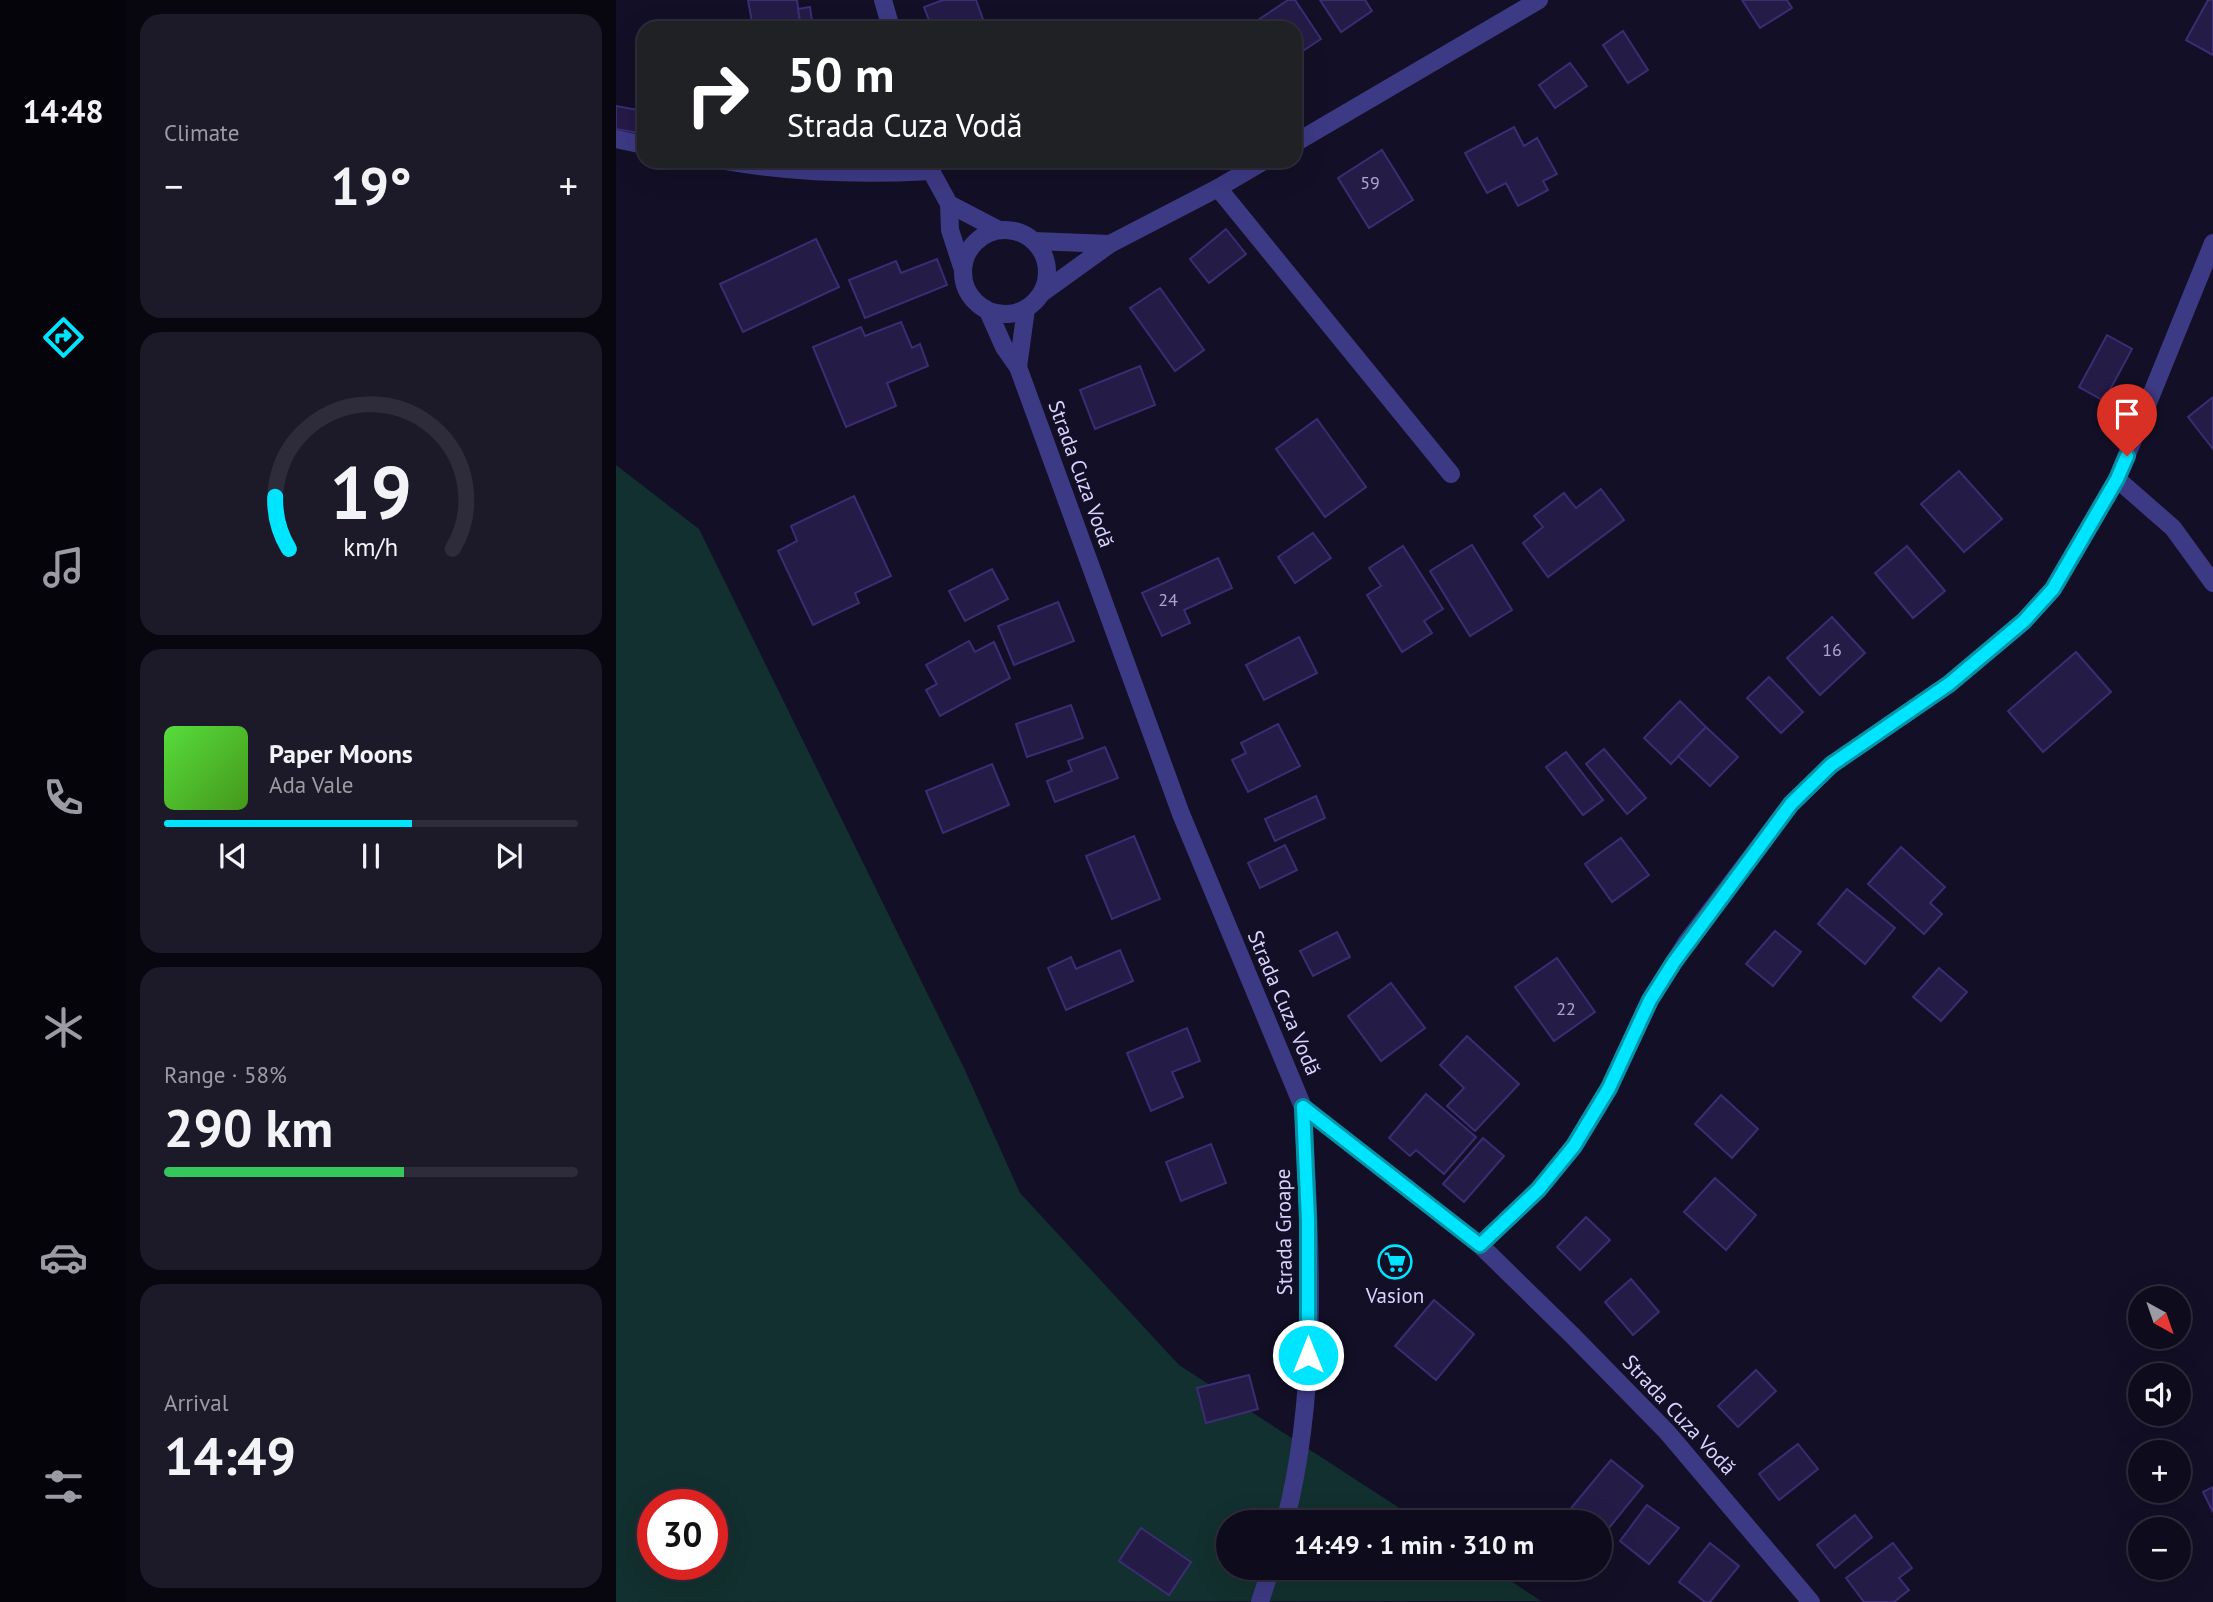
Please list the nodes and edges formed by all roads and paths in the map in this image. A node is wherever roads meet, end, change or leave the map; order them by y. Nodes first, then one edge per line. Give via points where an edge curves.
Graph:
1 (883, 0) edge
2 (1539, 0) edge
3 (889, 21) edge
4 (616, 139) edge
5 (1302, 139) edge
6 (637, 144) edge
7 (782, 168) edge
8 (917, 168) edge
9 (931, 168) edge
10 (1252, 168) edge
11 (1218, 188) junction
12 (949, 204) junction
13 (999, 230) junction
14 (1034, 241) junction
15 (2213, 243) edge
16 (1110, 244) junction
17 (962, 267) junction
18 (1042, 293) junction
19 (1026, 309) junction
20 (988, 311) junction
21 (1017, 367) junction
22 (1451, 474) dead end
23 (2117, 479) junction
24 (2213, 583) edge
25 (1303, 1107) junction
26 (1480, 1245) junction
27 (1287, 1510) edge
28 (1267, 1580) edge
29 (1260, 1602) edge
30 (1811, 1602) edge

1 - 3 street
2 - 5 street
4 - 6 street
7 - 8 street via 883,173
9 - 12 street
10 - 11 street
11 - 16 street
11 - 22 street
12 - 13 street
12 - 17 street via 950,230
13 - 14 street via 1018,231
13 - 17 street via 982,237 969,250
14 - 16 street
14 - 18 street via 1045,257
15 - 23 street
16 - 18 street
17 - 20 street via 964,285 973,300
18 - 19 street
19 - 20 street via 1007,315
19 - 21 street, Strada Cuza Vodă
20 - 21 street, Strada Cuza Vodă
21 - 25 street, Strada Cuza Vodă via 1181,814
23 - 24 street via 2173,528
23 - 26 street via 2053,589 2024,621 1949,684 1831,765 1791,804 1650,1000 1609,1088 1574,1146 1538,1190
25 - 26 street, Strada Cuza Vodă
25 - 27 street, Strada Groape via 1308,1355 1302,1434
26 - 30 street, Strada Cuza Vodă via 1667,1432
28 - 29 street

